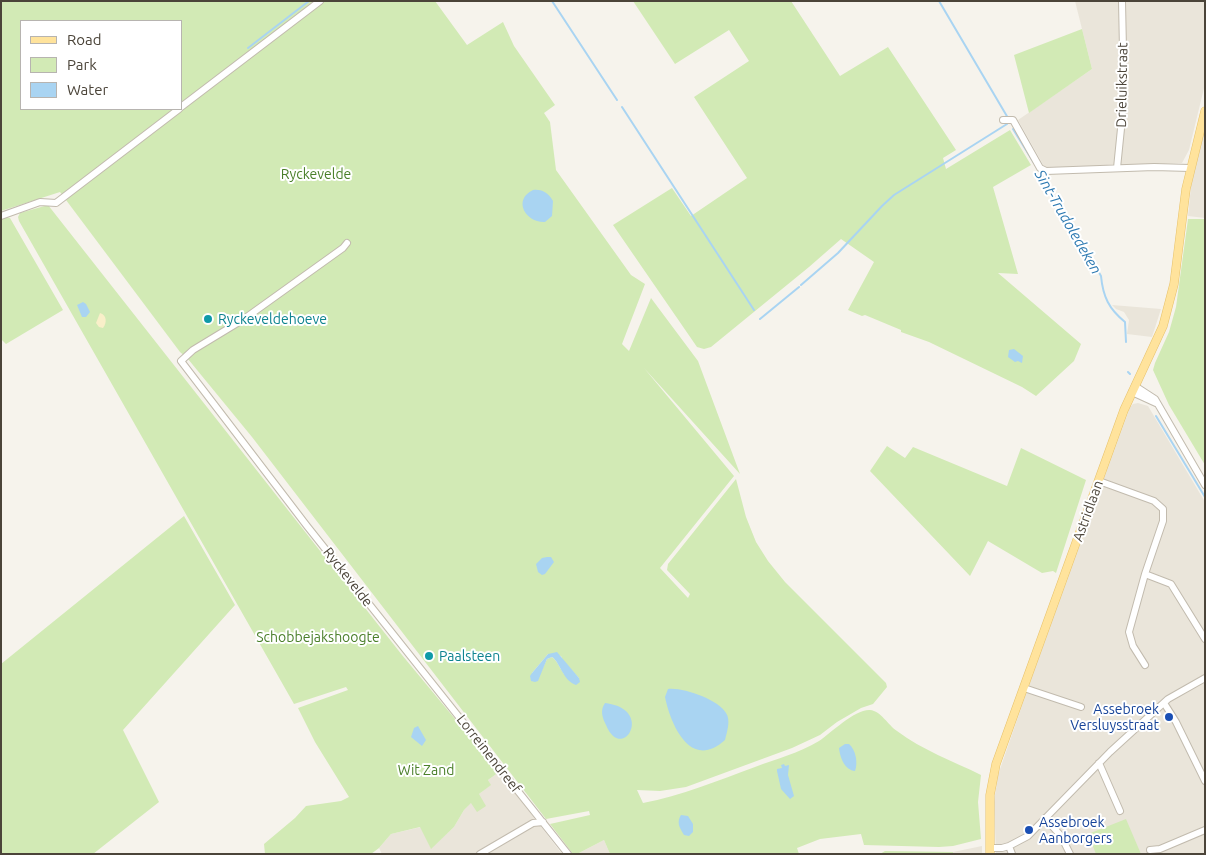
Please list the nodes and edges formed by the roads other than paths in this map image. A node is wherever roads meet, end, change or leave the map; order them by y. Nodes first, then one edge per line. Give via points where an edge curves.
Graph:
1 (320, 1) edge
2 (1122, 1) edge
3 (182, 106) edge
4 (177, 110) edge
5 (1205, 111) edge
6 (1003, 120) dead end
7 (1117, 168) junction
8 (1190, 168) junction
9 (1, 216) edge
10 (347, 243) dead end
11 (1134, 389) junction
12 (1099, 481) junction
13 (1205, 485) edge
14 (1145, 574) junction
15 (1205, 638) edge
16 (411, 655) joint
17 (1145, 665) dead end
18 (1205, 678) edge
19 (1024, 688) junction
20 (1164, 703) junction
21 (1081, 708) dead end
22 (1099, 764) junction
23 (1205, 781) edge
24 (1120, 811) dead end
25 (1045, 818) junction
26 (543, 822) junction
27 (1205, 830) edge
28 (1009, 846) junction
29 (1150, 850) dead end
30 (990, 851) edge
31 (480, 854) edge
32 (568, 854) edge
33 (1012, 854) edge
34 (1070, 854) edge

1 - 3 street
2 - 7 street, Drieluikstraat via 1124,99
4 - 9 street via 56,203 40,202
5 - 8 main road, Astridlaan
6 - 7 street via 1013,120 1040,168 1046,171
7 - 8 street
8 - 11 main road, Astridlaan via 1168,310
10 - 16 street, Ryckevelde via 181,361
11 - 12 main road, Astridlaan
11 - 13 street via 1158,405
12 - 14 street via 1154,501 1163,510 1163,521
12 - 19 main road, Astridlaan
14 - 15 street via 1172,584
14 - 17 street via 1128,632
16 - 26 street, Lorreinendreef
18 - 20 street
19 - 21 street
19 - 30 main road, Astridlaan via 994,773 989,810
20 - 22 street
20 - 23 street
22 - 24 street
22 - 25 street
25 - 28 street via 1028,836
25 - 34 street via 1062,836
26 - 31 street via 533,823
26 - 32 street, Lorreinendreef
27 - 29 street
28 - 30 street
28 - 33 street

